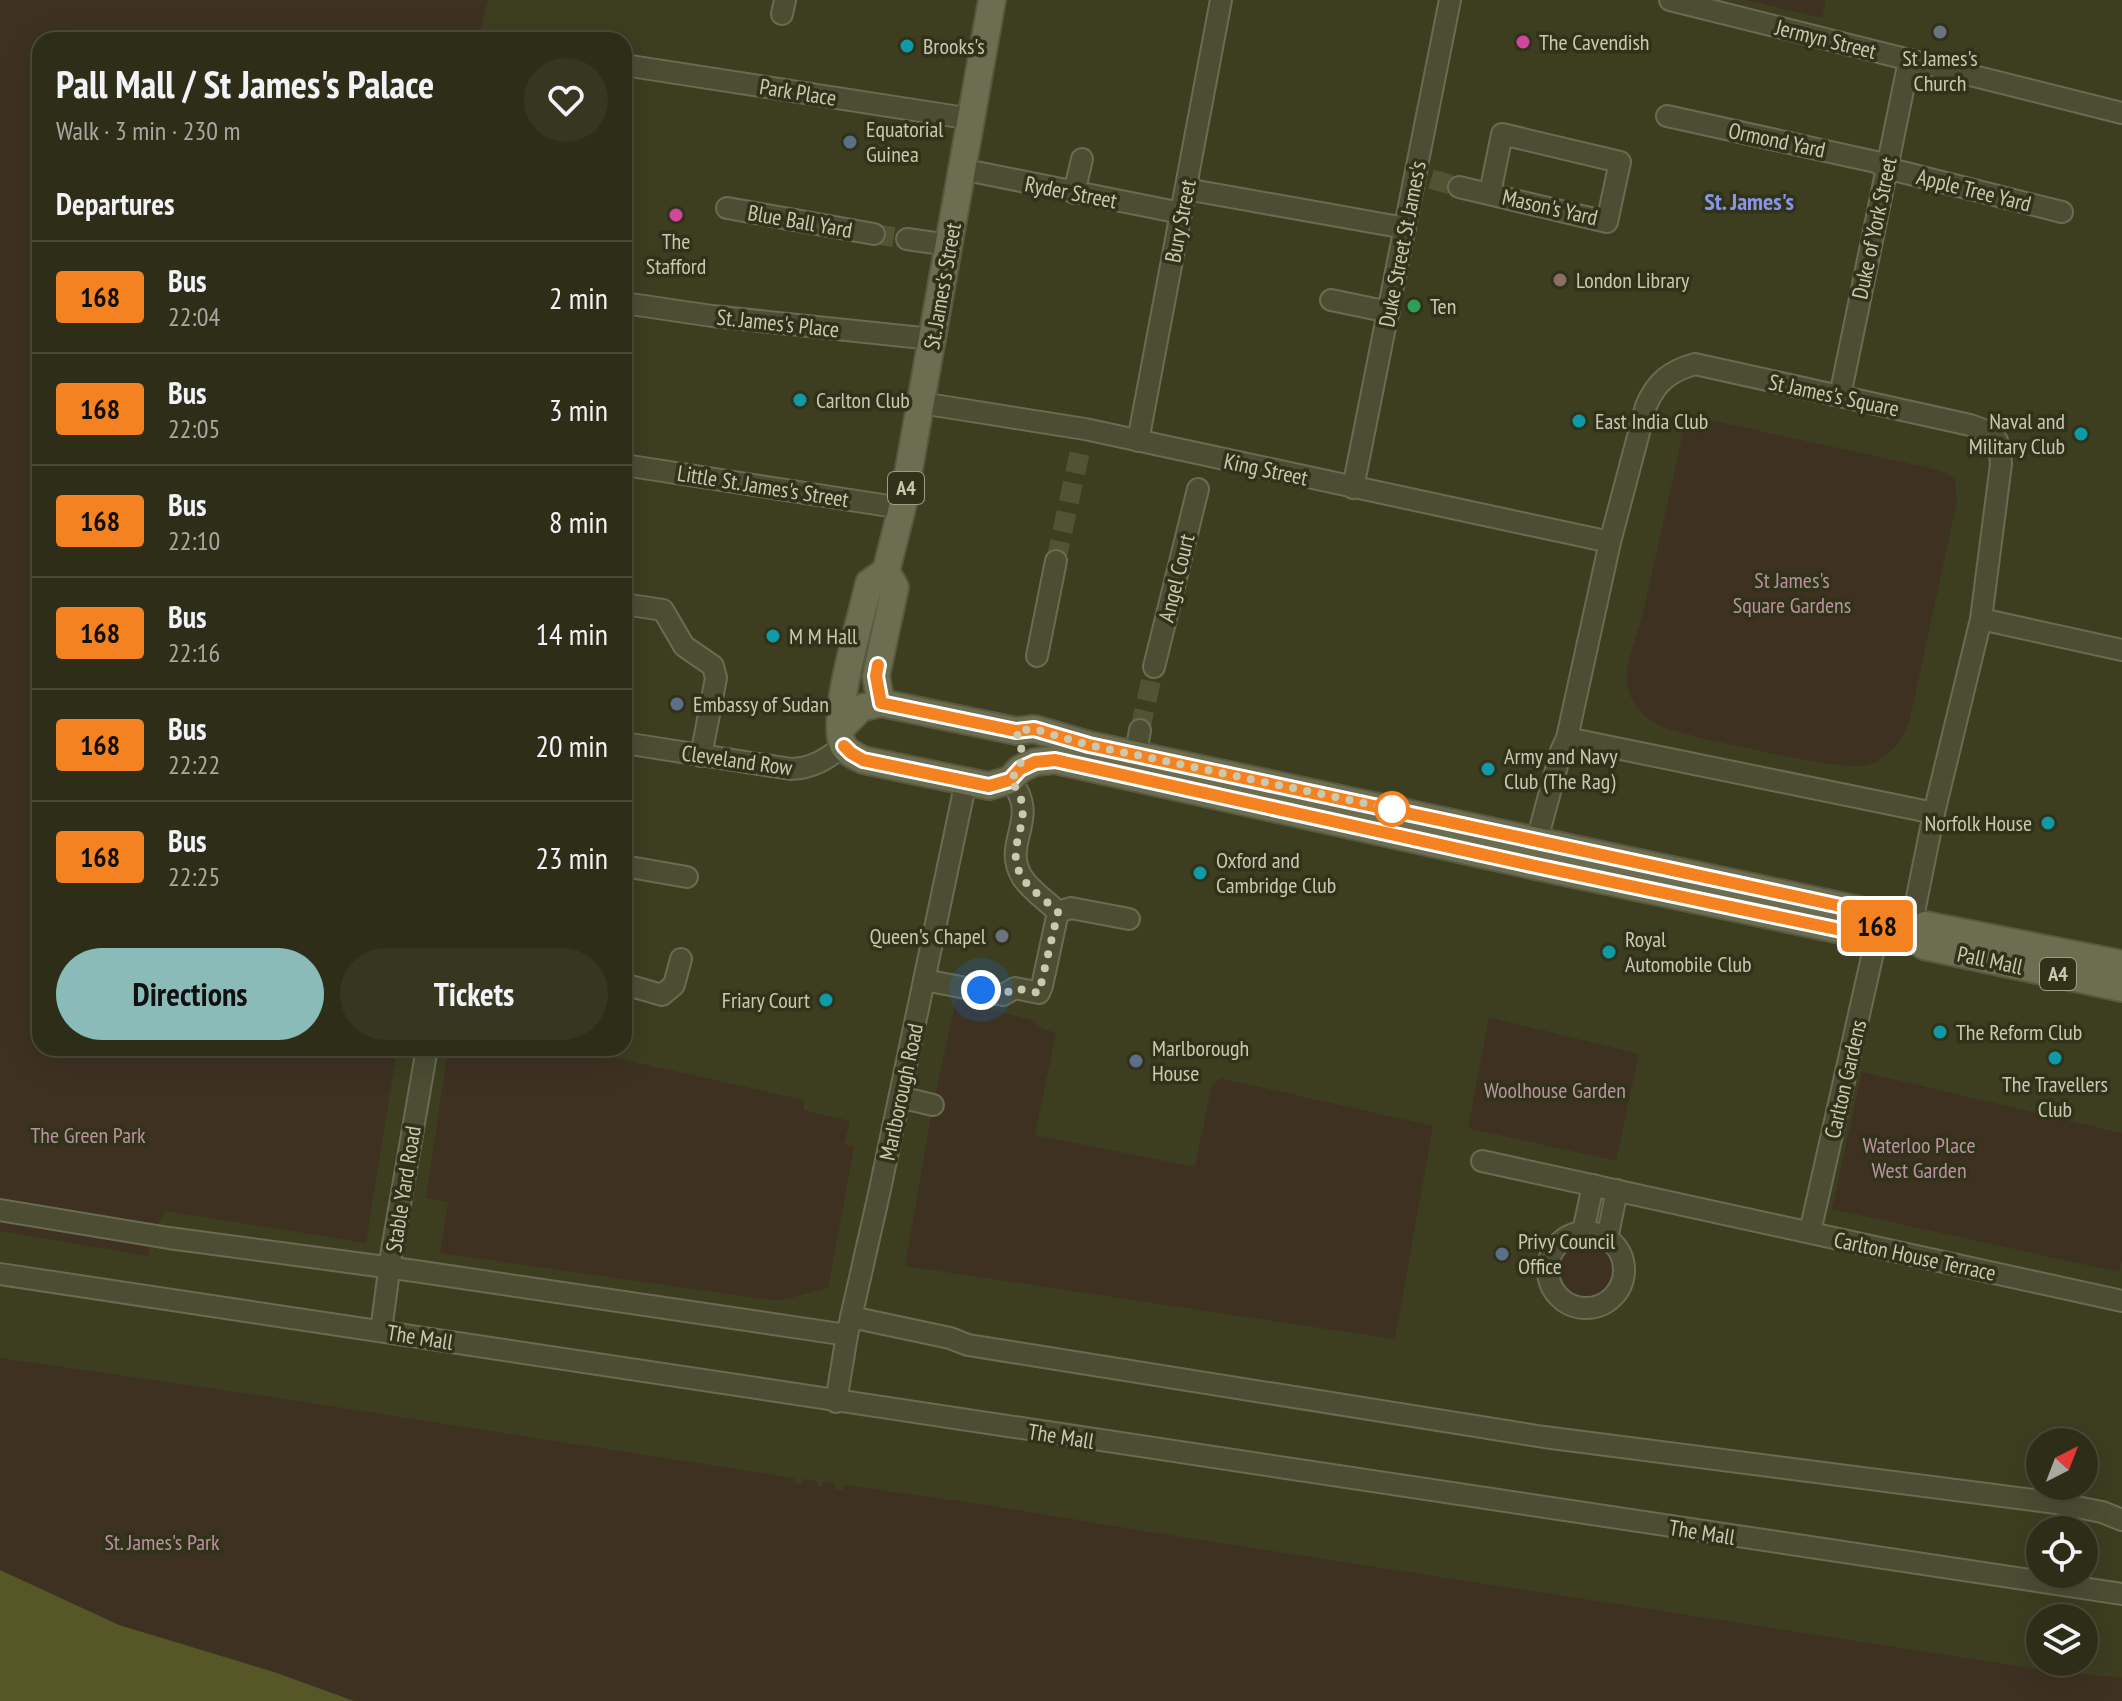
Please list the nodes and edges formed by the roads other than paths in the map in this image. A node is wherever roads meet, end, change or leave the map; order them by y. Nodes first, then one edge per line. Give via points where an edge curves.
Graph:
1 (992, 0) edge
2 (1221, 0) edge
3 (1450, 0) edge
4 (1670, 0) edge
5 (1909, 61) junction
6 (632, 66) edge
7 (2122, 113) edge
8 (1667, 116) dead end
9 (972, 119) junction
10 (1082, 159) dead end
11 (1886, 168) junction
12 (961, 169) junction
13 (1459, 187) tunnel mouth
14 (1186, 189) junction
15 (1074, 193) junction
16 (1490, 193) junction
17 (727, 208) dead end
18 (2062, 212) dead end
19 (1181, 213) junction
20 (1405, 228) junction
21 (874, 234) tunnel mouth
22 (907, 239) tunnel mouth
23 (949, 245) junction
24 (1331, 300) dead end
25 (632, 304) edge
26 (1389, 312) junction
27 (932, 339) junction
28 (1840, 396) junction
29 (921, 403) junction
30 (1138, 441) junction
31 (632, 466) edge
32 (1202, 473) junction
33 (1353, 488) junction
34 (902, 508) junction
35 (1610, 542) junction
36 (1056, 561) tunnel mouth
37 (886, 571) junction
38 (632, 605) edge
39 (1981, 619) junction
40 (2122, 650) edge
41 (1037, 656) dead end
42 (1154, 667) tunnel mouth
43 (881, 703) junction
44 (1016, 731) junction
45 (843, 736) junction
46 (1567, 738) junction
47 (632, 744) edge
48 (701, 756) junction
49 (1015, 775) junction
50 (966, 781) junction
51 (1934, 813) junction
52 (1534, 852) junction
53 (632, 867) edge
54 (687, 877) dead end
55 (1058, 912) junction
56 (1129, 919) dead end
57 (1879, 926) junction
58 (1910, 932) junction
59 (681, 959) dead end
60 (2122, 964) edge
61 (924, 980) junction
62 (632, 986) edge
63 (2122, 988) edge
64 (426, 1056) edge
65 (900, 1097) junction
66 (933, 1105) dead end
67 (1482, 1161) dead end
68 (1593, 1185) junction
69 (1617, 1190) junction
70 (0, 1210) edge
71 (1583, 1232) junction
72 (1810, 1232) junction
73 (1607, 1239) junction
74 (390, 1268) junction
75 (0, 1274) edge
76 (2122, 1301) edge
77 (849, 1326) junction
78 (381, 1331) junction
79 (836, 1402) junction
80 (2122, 1520) edge
81 (2122, 1594) edge

1 - 9 main road, St. James's Street / A4
2 - 14 street, Bury Street
3 - 20 street, Duke Street St James's via 1423,177
4 - 5 street, Jermyn Street
5 - 7 street, Jermyn Street
5 - 11 street, Duke of York Street
6 - 9 street, Park Place
8 - 11 street, Ormond Yard
9 - 12 main road, St. James's Street / A4
10 - 15 street
11 - 18 street, Apple Tree Yard
11 - 28 street, Duke of York Street
12 - 15 street, Ryder Street
12 - 23 main road, St. James's Street / A4
13 - 16 street, Mason's Yard
14 - 19 street, Bury Street
14 - 20 street
15 - 19 street, Ryder Street
16 - 16 street, Mason's Yard via 1607,222 1620,162 1502,134
17 - 21 street, Blue Ball Yard
19 - 30 street, Bury Street
20 - 26 street, Duke Street St James's
22 - 23 street
23 - 27 main road, St. James's Street / A4
24 - 26 street
25 - 27 street, St. James's Place
26 - 33 street, Duke Street St James's
27 - 29 main road, St. James's Street / A4
28 - 35 street, St James's Square via 1695,364 1668,375 1646,406
28 - 39 street, St James's Square via 1970,425 1991,432 1999,442 2001,464
29 - 30 street, King Street via 1083,438
29 - 34 main road, St. James's Street / A4
30 - 32 street, King Street
31 - 34 street, Little St. James's Street
32 - 33 street, King Street
32 - 42 street, Angel Court
33 - 35 street, King Street
34 - 37 main road, St. James's Street / A4
35 - 46 street, St James's Square
36 - 41 street
37 - 43 main road, St. James's Street / A4 via 895,587 876,676
37 - 45 main road, St. James's Street / A4 via 869,583 839,711
38 - 48 street via 663,610 684,646 713,666 716,678
39 - 40 street
39 - 51 street, St James's Square
43 - 44 main road, Pall Mall / A4
43 - 45 main road via 861,708
44 - 49 main road via 1023,756
44 - 52 main road, Pall Mall / A4 via 1034,729 1089,745 1138,742
45 - 48 street, Cleveland Row via 825,761 809,768
45 - 50 main road, Pall Mall / A4 via 851,753 863,760
46 - 51 street
46 - 52 street, St James's Square
47 - 48 street, Cleveland Row
49 - 50 main road, Pall Mall / A4 via 989,786
49 - 52 main road, Pall Mall / A4 via 1035,762 1055,760
49 - 55 street via 1024,807 1015,850 1021,875
50 - 61 street, Marlborough Road
51 - 58 street, St James's Square
52 - 57 main road, Pall Mall / A4 via 1859,910
53 - 54 street
55 - 56 street via 1071,908
55 - 61 street via 1039,993 1015,988 1003,995
57 - 58 main road, Pall Mall / A4
57 - 72 street, Carlton Gardens
58 - 60 main road, Pall Mall / A4 via 1925,925
58 - 63 main road, Pall Mall / A4 via 1924,946
59 - 62 street via 674,985 662,995
61 - 65 street, Marlborough Road
64 - 74 street, Stable Yard Road
65 - 66 street
65 - 77 street, Marlborough Road
67 - 68 street
68 - 69 street
68 - 71 street
69 - 72 street, Carlton House Terrace
69 - 73 street
70 - 74 street
71 - 73 street
71 - 73 street via 1560,1242 1548,1264 1552,1289 1571,1306 1607,1303 1622,1283 1622,1258
72 - 76 street, Carlton House Terrace
74 - 77 street
74 - 78 street, Stable Yard Road
75 - 78 street, The Mall
77 - 79 street, Marlborough Road
77 - 80 street via 950,1338 1544,1437 2056,1503
78 - 79 street, The Mall
79 - 81 street, The Mall

